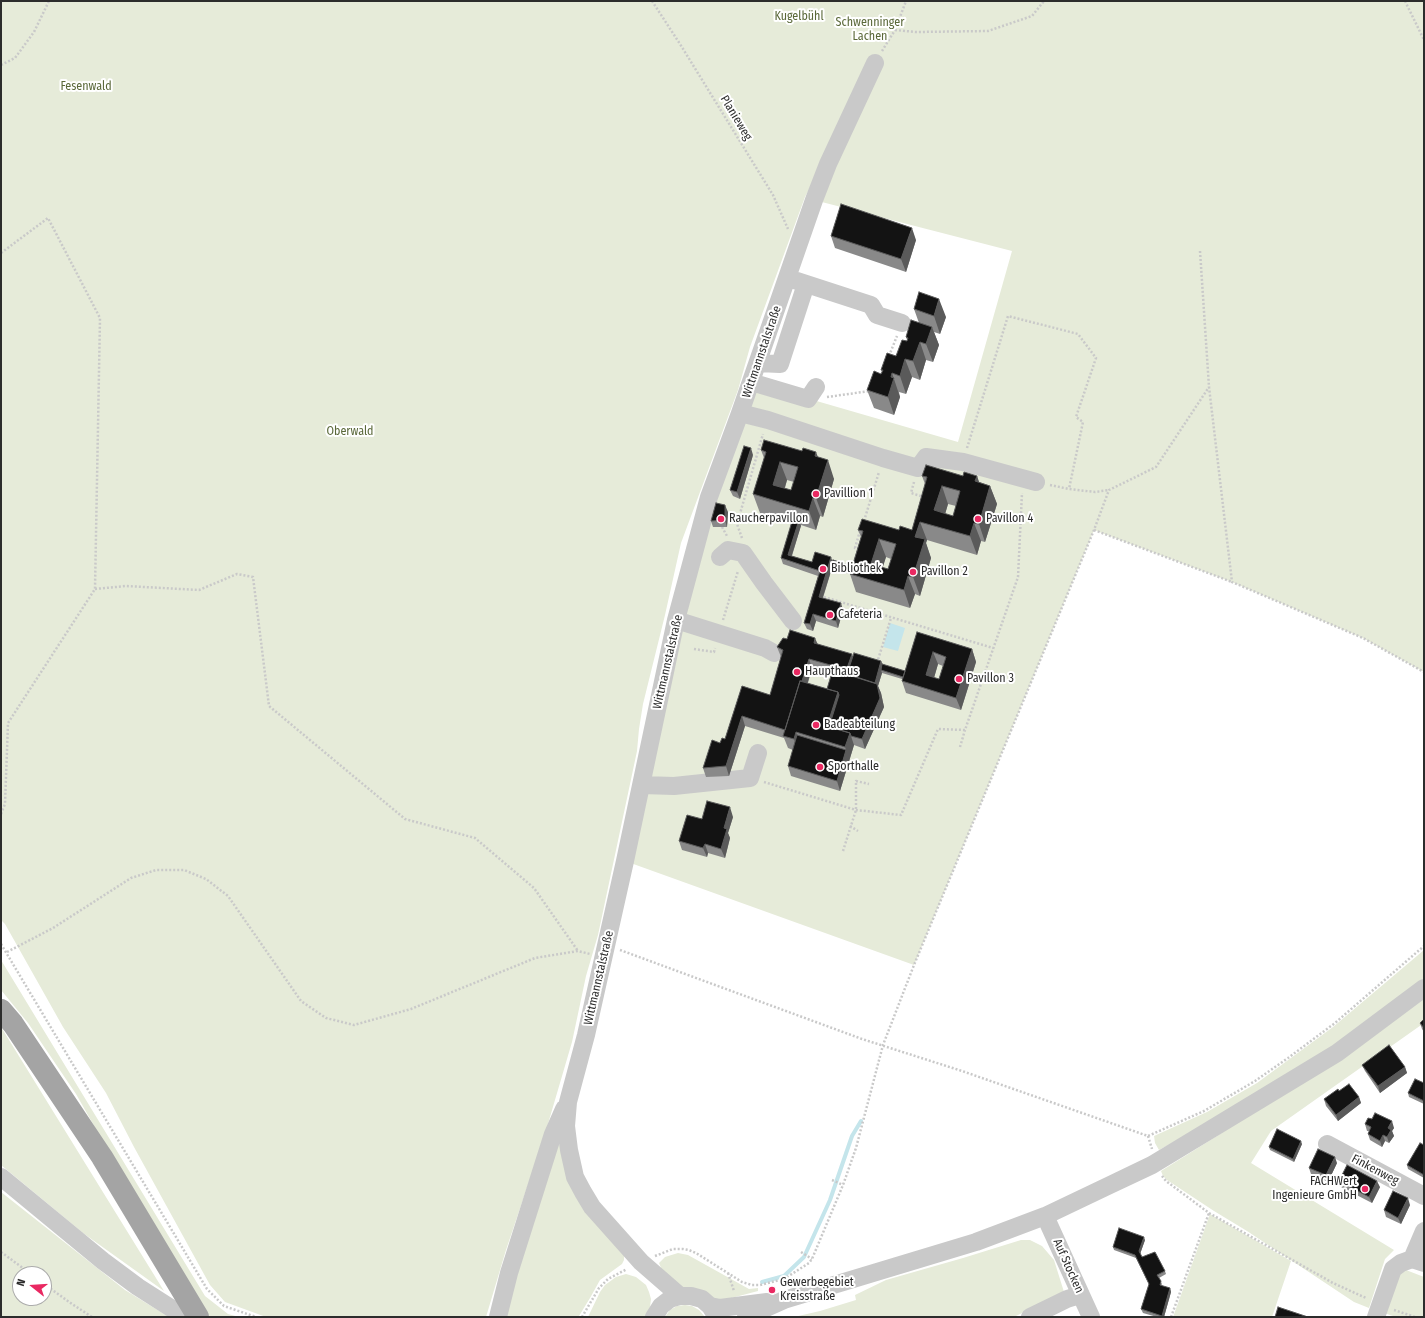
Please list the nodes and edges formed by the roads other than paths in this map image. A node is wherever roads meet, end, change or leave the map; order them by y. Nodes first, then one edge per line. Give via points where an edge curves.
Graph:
1 (875, 62) road end
2 (788, 278) junction
3 (806, 284) junction
4 (902, 323) road end
5 (758, 363) junction
6 (751, 382) junction
7 (812, 393) road end
8 (740, 413) junction
9 (1030, 480) road end
10 (720, 557) dead end
11 (676, 620) junction
12 (793, 621) dead end
13 (774, 653) dead end
14 (758, 753) dead end
15 (642, 786) junction
16 (1424, 988) edge
17 (1, 1010) edge
18 (568, 1102) junction
19 (1327, 1144) dead end
20 (1, 1177) edge
21 (1424, 1196) edge
22 (1045, 1216) junction
23 (1424, 1230) edge
24 (1418, 1261) edge
25 (641, 1262) junction
26 (1080, 1295) junction
27 (680, 1296) junction
28 (784, 1300) junction
29 (714, 1312) edge
30 (656, 1314) edge
31 (188, 1317) edge
32 (198, 1317) edge
33 (498, 1317) edge
34 (746, 1317) edge
35 (1030, 1317) edge
36 (1091, 1317) edge
37 (1376, 1317) edge

1 - 2 street, Wittmannstalstraße via 828,164
2 - 3 street
2 - 5 street, Wittmannstalstraße
3 - 4 street via 871,305 876,315
3 - 5 street via 780,364
5 - 6 street, Wittmannstalstraße
6 - 7 street
6 - 8 street, Wittmannstalstraße
8 - 9 street via 918,468 926,457 963,462
8 - 11 street, Wittmannstalstraße via 709,497
10 - 12 street via 728,550 743,553
11 - 13 street
11 - 15 street, Wittmannstalstraße
14 - 15 street via 750,778 674,793
15 - 18 street, Wittmannstalstraße via 586,1035
16 - 22 street via 1336,1053 1152,1165
17 - 32 main road via 102,1157
18 - 25 street, Wittmannstalstraße via 566,1126 569,1150 582,1192 592,1207
18 - 33 street via 553,1134 509,1273
19 - 21 street, Finkenweg
20 - 31 street via 103,1261 138,1287
22 - 26 street, Auf Stocken
22 - 28 street via 976,1242
23 - 24 street
24 - 37 street via 1401,1263 1393,1270
25 - 27 street, Wittmannstalstraße
25 - 30 street, Wittmannstalstraße
26 - 35 street via 1067,1298
26 - 36 street, Auf Stocken
27 - 29 street via 702,1300
27 - 30 street via 670,1300
28 - 29 street via 720,1308
28 - 34 street

